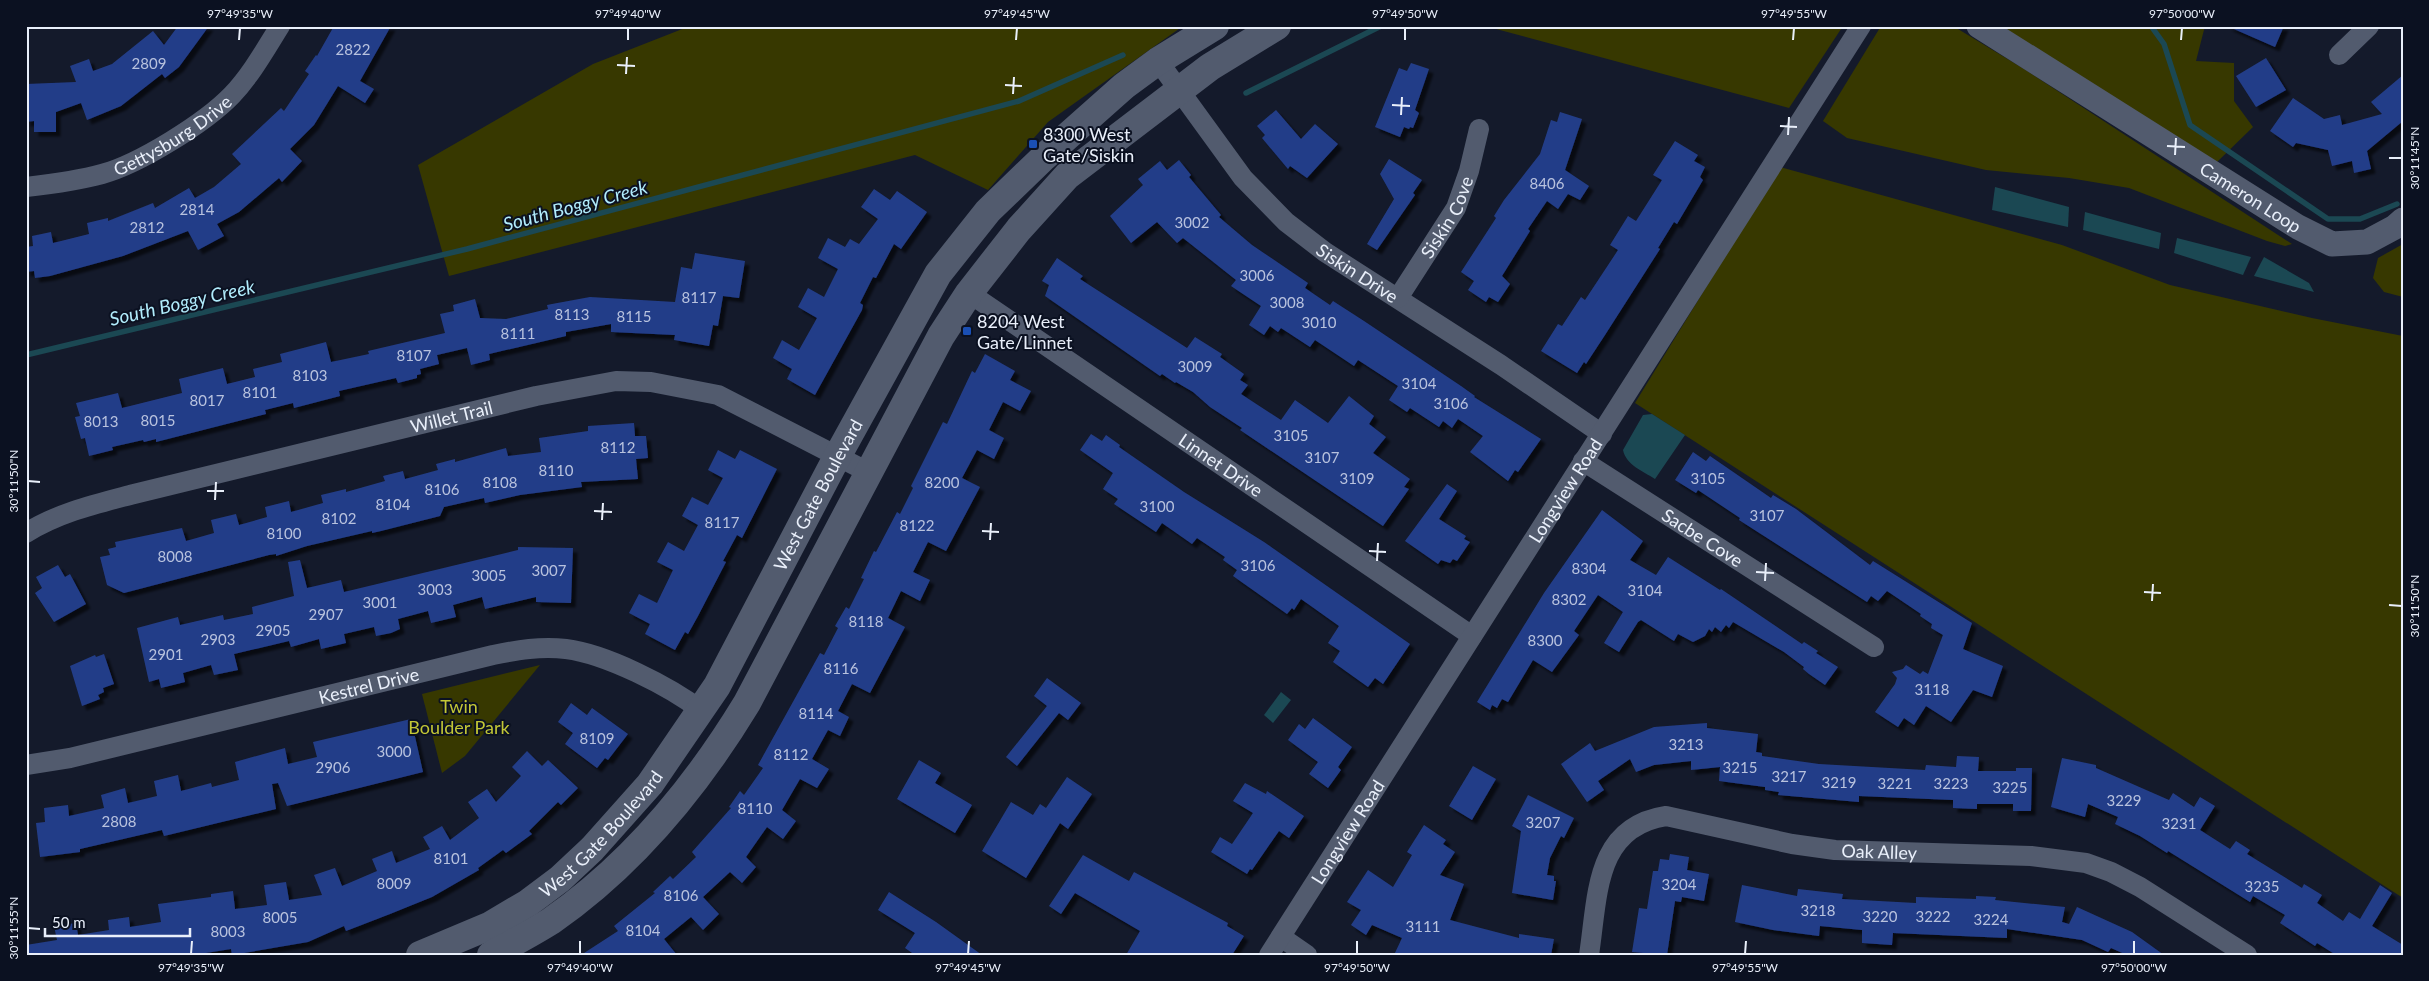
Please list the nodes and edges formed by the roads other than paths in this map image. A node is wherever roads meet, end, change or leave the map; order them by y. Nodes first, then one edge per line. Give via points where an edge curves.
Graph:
1 (280, 26) edge
2 (1214, 26) edge
3 (1277, 26) edge
4 (1861, 26) edge
5 (1979, 26) edge
6 (2369, 26) edge
7 (2339, 55) dead end
8 (1158, 61) junction
9 (1178, 90) junction
10 (1479, 129) dead end
11 (26, 187) edge
12 (2403, 220) edge
13 (969, 293) junction
14 (1398, 298) junction
15 (1602, 434) junction
16 (837, 457) junction
17 (1583, 461) junction
18 (870, 473) junction
19 (26, 533) edge
20 (1472, 636) junction
21 (1874, 647) dead end
22 (702, 711) junction
23 (26, 765) edge
24 (1281, 937) junction
25 (453, 949) edge
26 (420, 955) edge
27 (491, 955) edge
28 (1269, 955) edge
29 (1307, 955) edge
30 (1589, 955) edge
31 (2248, 955) edge

1 - 11 street, Gettysburg Drive via 258,62 231,96 193,128 153,152 104,174
2 - 8 main road, West Gate Boulevard
3 - 9 main road, West Gate Boulevard
4 - 15 street, Longview Road
5 - 12 street, Cameron Loop via 2298,227 2332,244 2367,242
6 - 7 street
8 - 9 street, Siskin Drive
8 - 16 main road, West Gate Boulevard via 1124,86 988,211 938,274
9 - 13 main road, West Gate Boulevard via 1067,176 1019,229
9 - 14 street, Siskin Drive via 1243,178 1286,222 1325,252
10 - 14 street, Siskin Cove via 1456,208
13 - 18 main road, West Gate Boulevard via 941,336
13 - 20 street, Linnet Drive
14 - 15 street, Siskin Drive
15 - 17 street, Longview Road
16 - 18 street, Willet Trail
16 - 19 street, Willet Trail via 718,395 660,383 616,381 536,396 134,494 71,511
16 - 22 main road, West Gate Boulevard
17 - 20 street, Longview Road
17 - 21 street, Sacbe Cove
18 - 27 main road, West Gate Boulevard via 747,703 664,819 635,851 580,899 550,922
20 - 24 street, Longview Road
22 - 23 street, Kestrel Drive via 598,656 564,648 540,648 493,655 70,758
22 - 25 main road, West Gate Boulevard via 650,784 592,849 528,903
24 - 28 street, Longview Road
24 - 29 street
25 - 26 main road, West Gate Boulevard
30 - 31 street, Oak Alley via 1602,876 1614,844 1637,824 1666,816 1792,844 1836,850 2031,856 2086,863 2140,887

